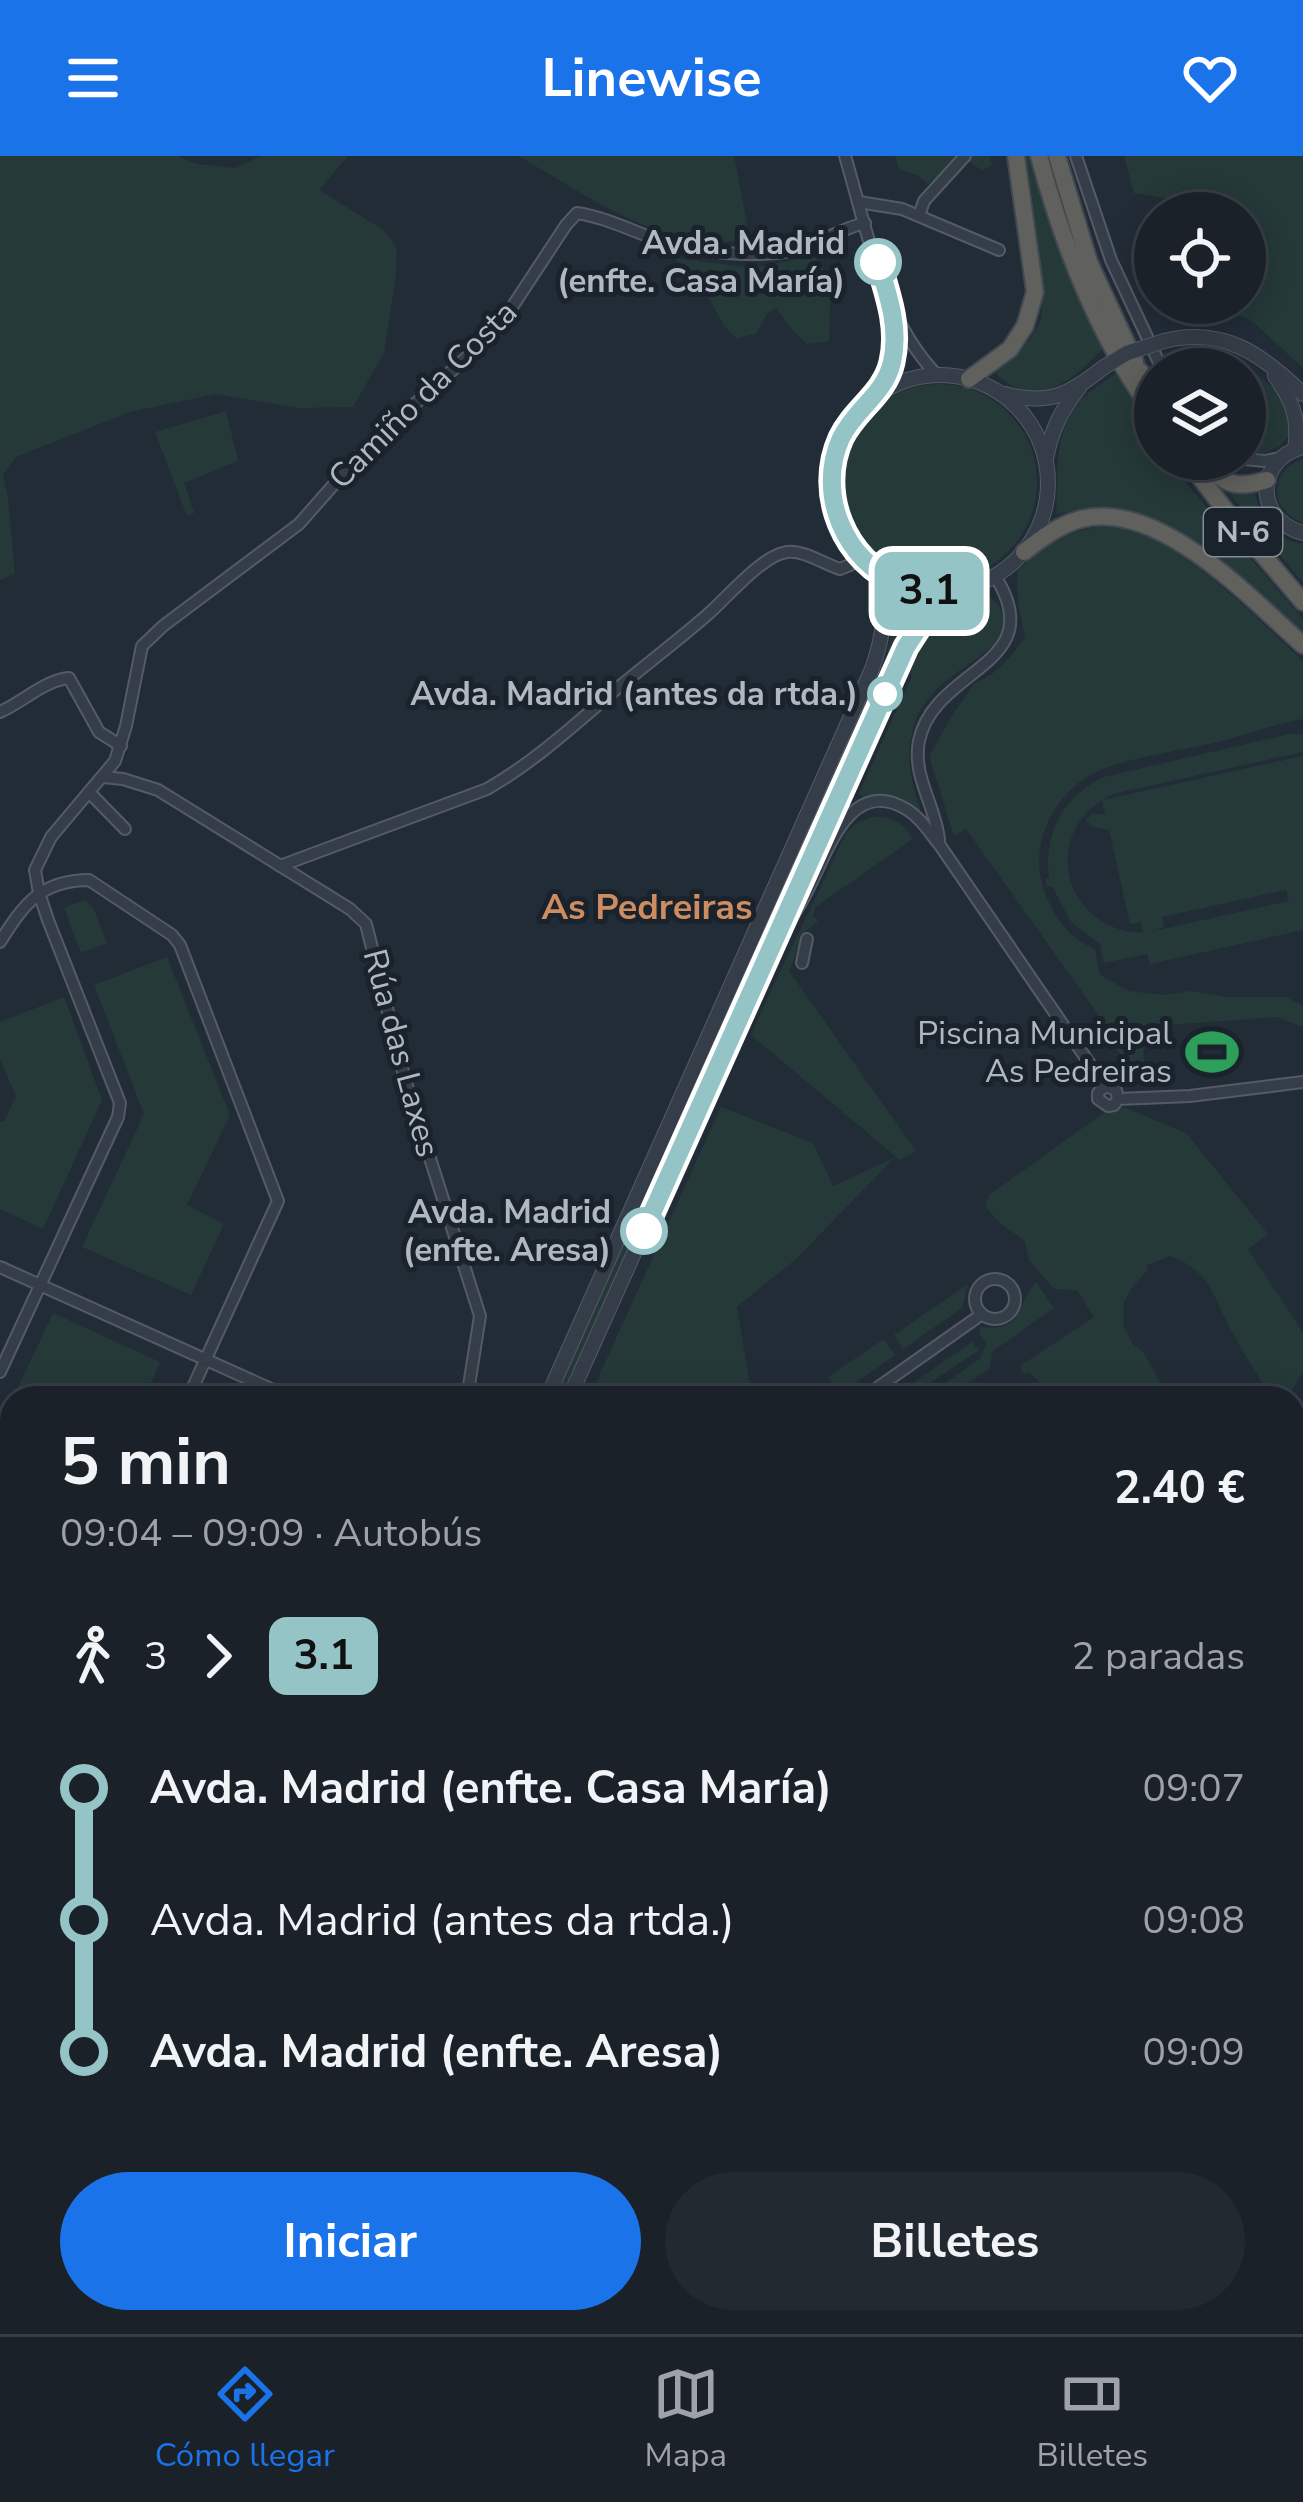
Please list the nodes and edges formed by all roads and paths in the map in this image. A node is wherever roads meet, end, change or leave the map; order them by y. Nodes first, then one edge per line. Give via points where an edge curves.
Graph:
1 (845, 156) edge
2 (965, 156) edge
3 (1016, 156) edge
4 (1039, 156) edge
5 (1057, 156) edge
6 (1076, 156) edge
7 (859, 202) junction
8 (919, 216) junction
9 (865, 223) junction
10 (999, 250) dead end
11 (892, 308) junction
12 (1142, 348) edge
13 (1152, 348) edge
14 (1239, 348) edge
15 (1134, 351) edge
16 (1134, 358) edge
17 (1266, 363) edge
18 (1266, 363) edge
19 (938, 375) junction
20 (969, 379) junction
21 (1134, 382) edge
22 (1082, 384) junction
23 (998, 392) junction
24 (878, 394) junction
25 (1303, 394) edge
26 (1299, 448) edge
27 (1280, 458) junction
28 (1046, 460) junction
29 (1266, 461) edge
30 (1202, 480) edge
31 (1227, 480) edge
32 (1267, 480) junction
33 (1303, 533) edge
34 (1024, 552) junction
35 (859, 555) junction
36 (875, 570) junction
37 (995, 577) junction
38 (956, 590) junction
39 (1303, 602) edge
40 (1303, 645) edge
41 (0, 712) edge
42 (121, 746) junction
43 (103, 777) junction
44 (89, 792) junction
45 (125, 829) dead end
46 (939, 844) junction
47 (280, 866) junction
48 (39, 893) junction
49 (807, 938) dead end
50 (0, 942) edge
51 (770, 949) junction
52 (802, 963) dead end
53 (1303, 1082) edge
54 (0, 1267) edge
55 (40, 1285) junction
56 (982, 1314) dead end
57 (205, 1360) junction
58 (0, 1372) edge
59 (193, 1386) edge
60 (264, 1386) edge
61 (469, 1386) edge
62 (553, 1386) edge
63 (574, 1386) edge
64 (880, 1386) edge

1 - 7 street
2 - 8 street
3 - 20 highway via 1034,292 1010,349
4 - 21 highway via 1066,242
5 - 16 highway via 1089,262
6 - 13 street
7 - 8 street
7 - 9 street
8 - 10 street
9 - 11 street
9 - 42 street, Camiño da Costa via 770,253 667,243 578,214 497,331 365,449 298,524 142,646
11 - 19 street
11 - 24 street via 893,359
12 - 14 street, bridge via 1203,336
15 - 22 street, bridge
17 - 25 street
18 - 26 street via 1290,397
19 - 20 street
19 - 24 street
20 - 23 street
22 - 23 street via 1043,400
22 - 28 street via 1058,419
23 - 28 street via 1020,410
24 - 35 street via 849,424 833,467 836,514
26 - 27 street
27 - 29 street
27 - 32 street
28 - 34 street via 1048,493
30 - 39 highway, N-6
31 - 32 highway
32 - 33 street via 1276,518
34 - 37 street
34 - 40 highway via 1082,518 1121,517 1219,571
35 - 36 street
35 - 47 street via 840,569 794,552 778,555 550,747 488,789
36 - 38 street via 928,591
36 - 62 street via 885,625 872,669
37 - 38 street
37 - 46 street via 1006,593 1009,638 937,704 918,743
38 - 51 street via 930,610 906,647
41 - 42 street via 69,678 99,732
42 - 43 street
43 - 44 street
43 - 47 street via 158,790
44 - 45 street
44 - 48 street via 51,837 35,870
46 - 51 street via 903,807 867,804 847,815
46 - 53 street via 1118,1099
47 - 61 street, Rúa das Laxes via 361,916 370,937 404,1076 480,1316
48 - 50 street
48 - 55 street via 120,1102
48 - 57 street via 89,880 180,945 275,1189 274,1212
49 - 52 street
51 - 63 street
54 - 55 street
55 - 57 street
55 - 58 street
56 - 64 street
57 - 59 street
57 - 60 street

